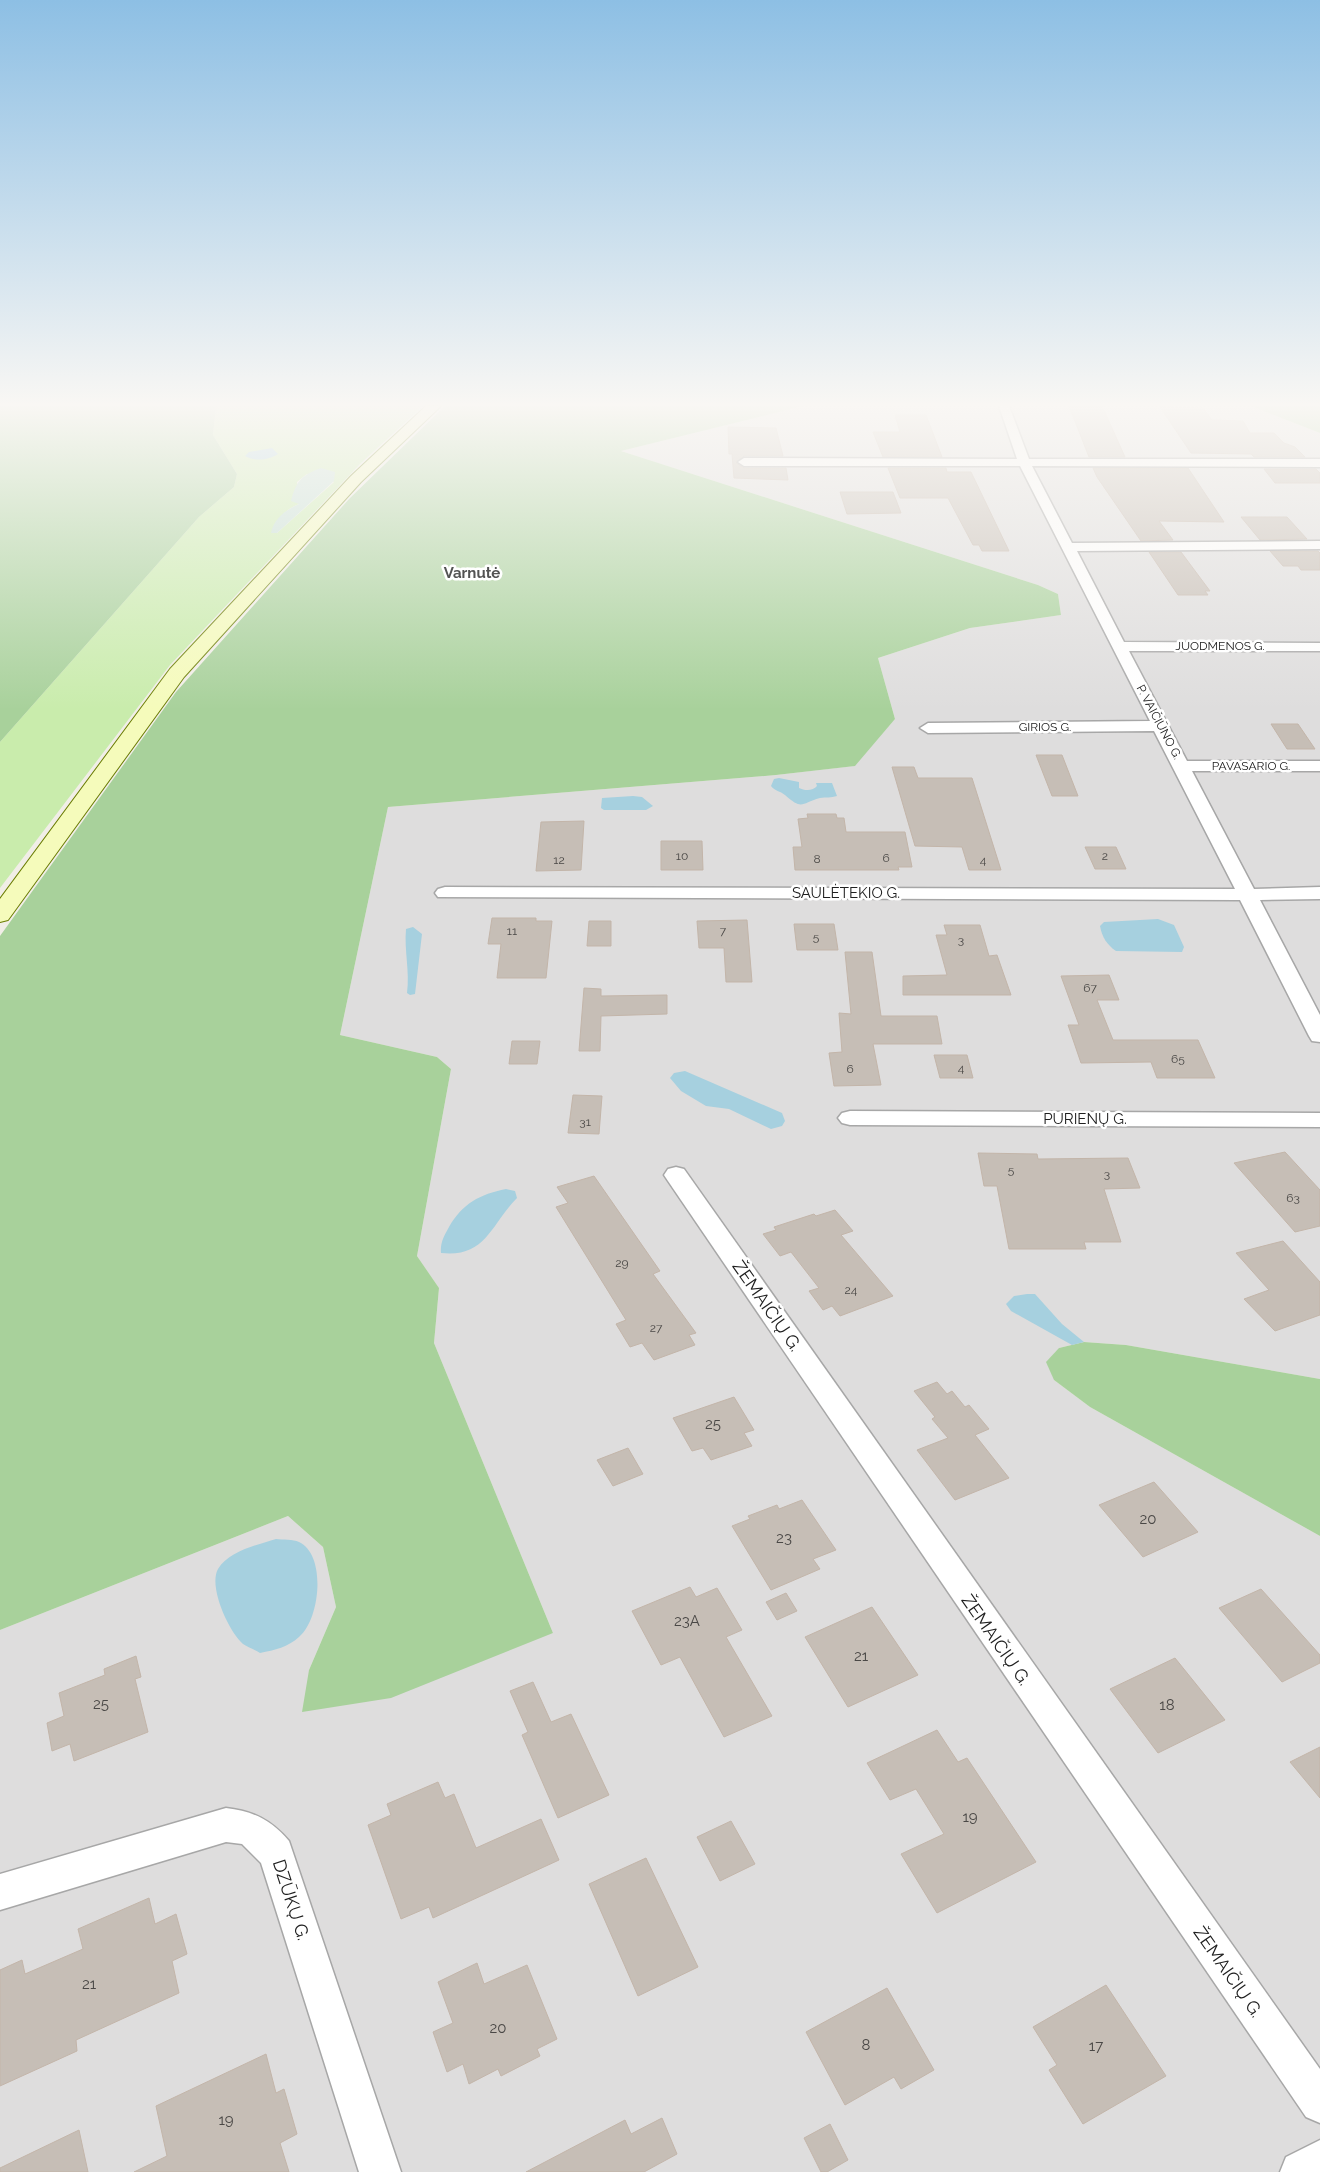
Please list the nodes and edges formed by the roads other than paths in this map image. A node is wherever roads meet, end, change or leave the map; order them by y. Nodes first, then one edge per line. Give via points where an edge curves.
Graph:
1 (330, 507) edge
2 (1047, 507) edge
3 (1320, 545) edge
4 (1068, 547) junction
5 (1119, 646) junction
6 (1320, 647) edge
7 (1161, 726) junction
8 (928, 728) dead end
9 (1182, 766) junction
10 (1320, 766) edge
11 (445, 893) dead end
12 (1320, 893) edge
13 (1248, 894) junction
14 (0, 915) edge
15 (1320, 1036) edge
16 (850, 1118) dead end
17 (1320, 1120) edge
18 (676, 1175) dead end
19 (0, 1892) edge
20 (1320, 2102) edge
21 (1320, 2160) edge
22 (380, 2172) edge
23 (1301, 2172) edge

1 - 14 main road via 177,673
2 - 4 street, P. VAIČIŪNO G.
3 - 4 street
4 - 5 street, P. VAIČIŪNO G.
5 - 6 street, JUODMENOS G.
5 - 7 street, P. VAIČIŪNO G.
7 - 8 street, GIRIOS G.
7 - 9 street, P. VAIČIŪNO G.
9 - 10 street, PAVASARIO G.
9 - 13 street, P. VAIČIŪNO G.
11 - 13 street, SAULĖTEKIO G.
12 - 13 street, SAULĖTEKIO G.
13 - 15 street, P. VAIČIŪNO G.
16 - 17 street, PURIENŲ G.
18 - 20 street, ŽEMAIČIŲ G.
19 - 22 street, DZŪKŲ G. via 226,1825 262,1834 276,1853
21 - 23 street

